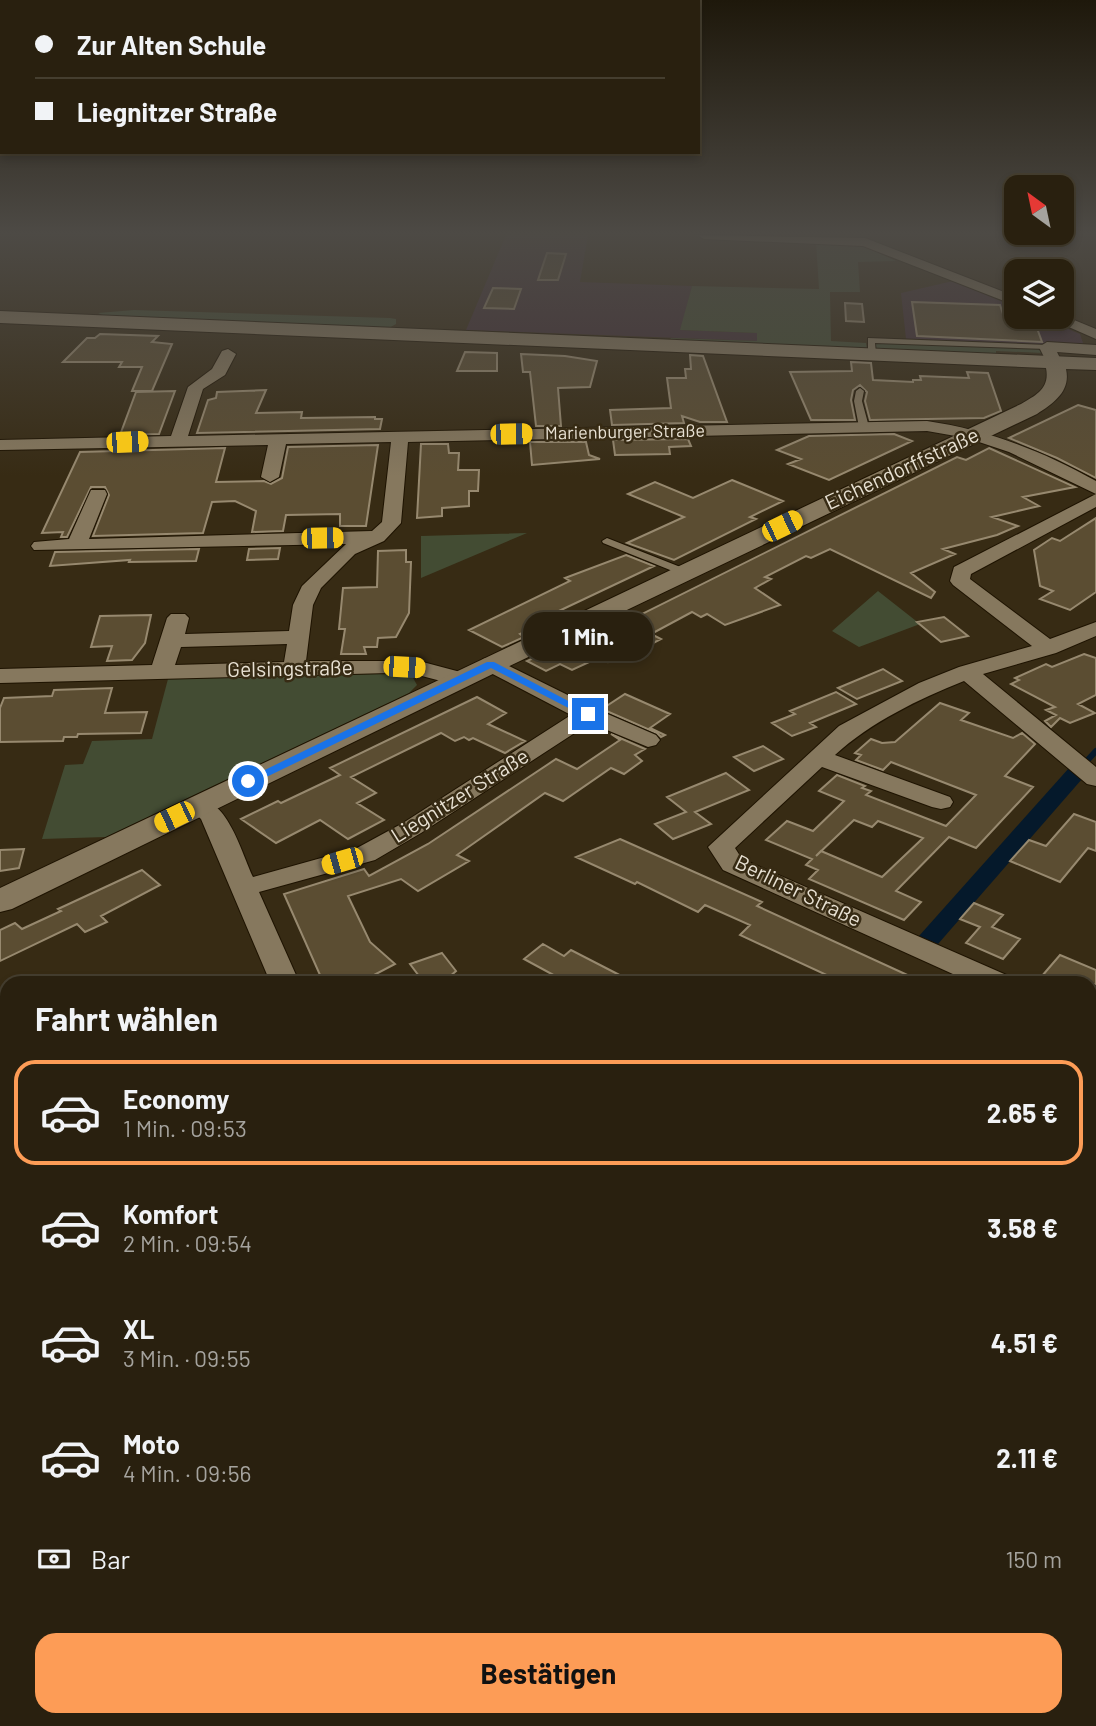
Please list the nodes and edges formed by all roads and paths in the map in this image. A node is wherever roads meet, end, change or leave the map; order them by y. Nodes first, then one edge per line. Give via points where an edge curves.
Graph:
1 (0, 317) edge
2 (1074, 325) edge
3 (1096, 334) edge
4 (1096, 349) edge
5 (228, 354) dead end
6 (1051, 355) junction
7 (1096, 364) edge
8 (860, 391) dead end
9 (864, 427) junction
10 (971, 435) junction
11 (400, 436) junction
12 (278, 439) junction
13 (178, 441) junction
14 (0, 445) edge
15 (270, 477) dead end
16 (1096, 489) edge
17 (98, 494) dead end
18 (1096, 500) edge
19 (377, 537) junction
20 (607, 541) dead end
21 (77, 544) junction
22 (41, 546) dead end
23 (684, 572) junction
24 (178, 618) dead end
25 (1096, 628) edge
26 (298, 637) junction
27 (172, 641) junction
28 (1048, 648) junction
29 (491, 664) junction
30 (294, 669) junction
31 (161, 672) junction
32 (967, 672) junction
33 (0, 676) edge
34 (460, 679) junction
35 (588, 714) junction
36 (648, 740) dead end
37 (817, 757) junction
38 (1096, 779) edge
39 (942, 802) dead end
40 (199, 805) junction
41 (244, 888) junction
42 (0, 901) edge
43 (936, 955) joint
44 (282, 976) edge
45 (982, 976) edge

1 - 6 street via 872,354
2 - 3 street
4 - 6 street
5 - 13 street via 219,372 195,387
6 - 7 street
6 - 10 street, Eichendorffstraße via 1060,376 1040,403
8 - 9 lane
9 - 10 street, Marienburger Straße via 927,426
9 - 11 street, Marienburger Straße
10 - 16 street via 1057,466
10 - 23 street, Eichendorffstraße
11 - 12 street, Marienburger Straße
11 - 19 street via 391,523
12 - 13 street, Marienburger Straße
12 - 15 street
13 - 14 street, Marienburger Straße
17 - 21 street
18 - 28 street via 961,571 960,581
19 - 21 street
19 - 26 street via 348,550 312,586
20 - 23 lane
21 - 22 street
23 - 29 street, Eichendorffstraße
24 - 27 street
25 - 28 street, Berliner Straße
26 - 27 street, Gelsingstraße
26 - 30 street
27 - 31 street
28 - 32 street, Berliner Straße
29 - 34 street, Eichendorffstraße
29 - 35 street
30 - 31 street, Gelsingstraße
30 - 34 street, Gelsingstraße via 419,668
31 - 33 street, Gelsingstraße
32 - 37 street, Berliner Straße via 847,731
32 - 38 street
34 - 40 street, Eichendorffstraße
35 - 36 street
35 - 41 street, Liegnitzer Straße via 366,854
37 - 39 street
37 - 43 street, Berliner Straße via 721,847 732,864
40 - 41 street via 212,814
40 - 42 street, Eichendorffstraße
41 - 44 street
43 - 45 street, Berliner Straße

